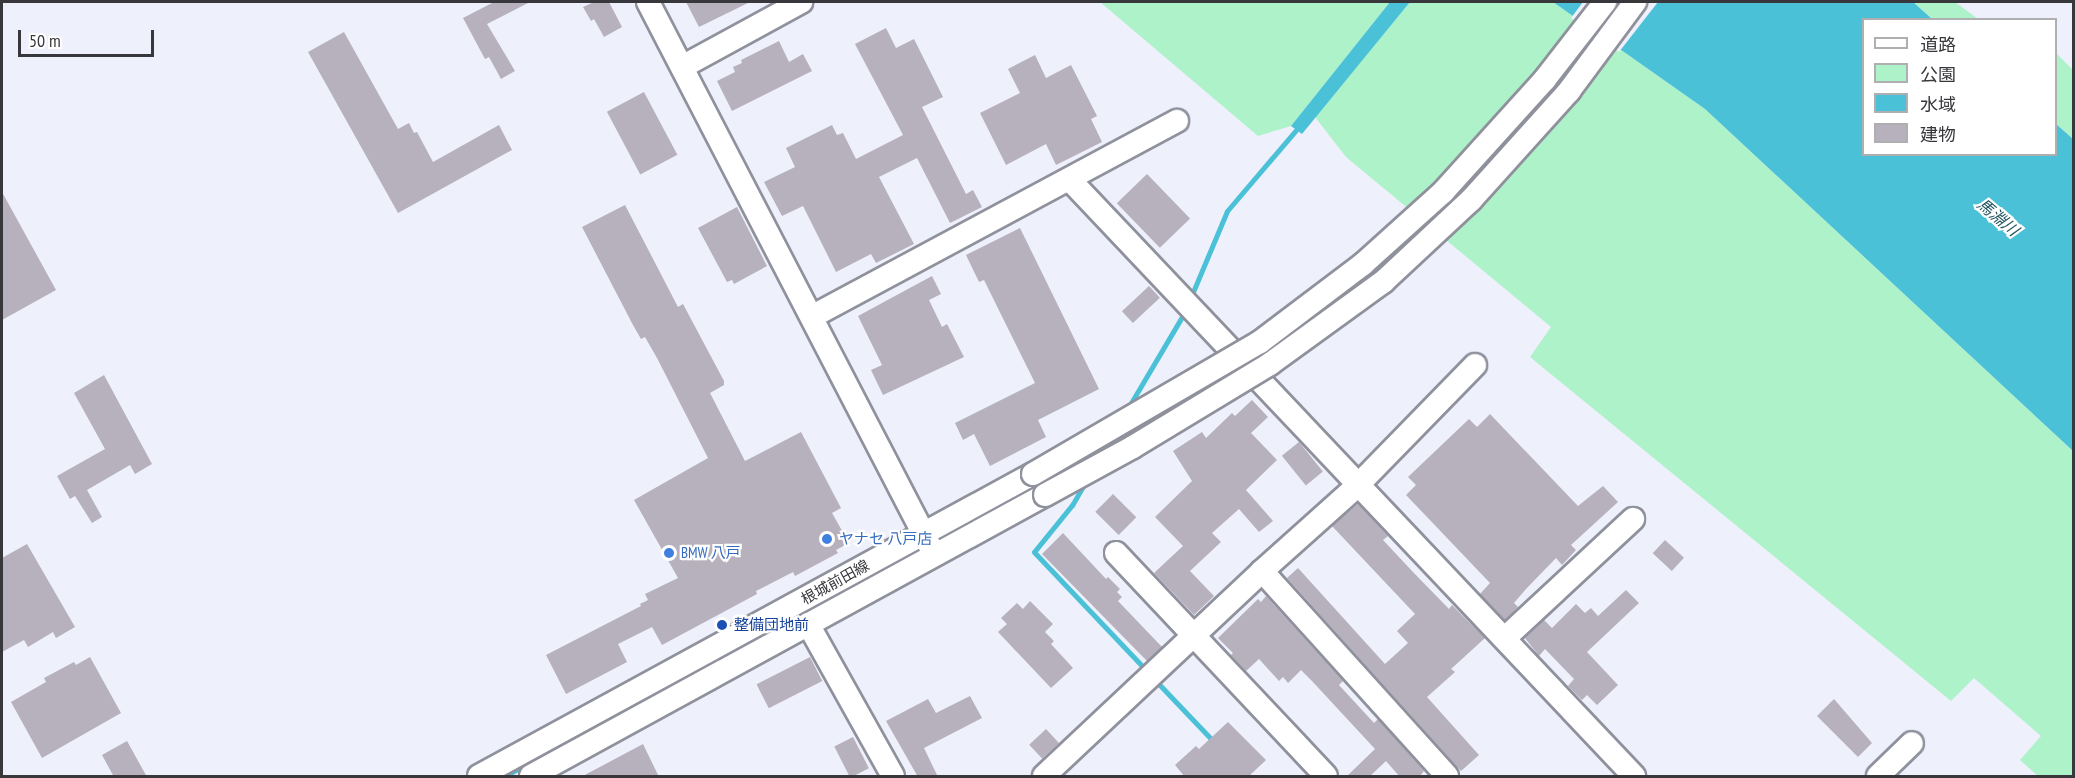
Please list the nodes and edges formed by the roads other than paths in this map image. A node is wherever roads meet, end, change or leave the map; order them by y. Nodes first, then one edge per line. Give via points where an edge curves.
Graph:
1 (648, 2) edge
2 (801, 2) edge
3 (1605, 2) edge
4 (1635, 2) edge
5 (682, 67) junction
6 (1177, 121) dead end
7 (1070, 180) junction
8 (813, 316) junction
9 (1475, 365) dead end
10 (1358, 486) junction
11 (1633, 519) dead end
12 (924, 533) junction
13 (934, 554) junction
14 (1116, 554) dead end
15 (1262, 571) junction
16 (808, 624) junction
17 (1193, 636) junction
18 (1505, 638) junction
19 (1912, 743) dead end
20 (479, 777) edge
21 (531, 777) edge
22 (893, 777) edge
23 (1044, 777) edge
24 (1326, 777) edge
25 (1447, 777) edge
26 (1634, 777) edge
27 (1878, 777) edge

1 - 5 street
2 - 5 street
3 - 12 street, 根城前田線, bridge via 1545,79 1443,192 1363,264 1260,342
4 - 13 street, 根城前田線, bridge via 1561,100 1471,200 1383,282 1270,364 1133,447
5 - 8 street
6 - 7 street
7 - 8 street
7 - 10 street
8 - 12 street
9 - 10 street
10 - 15 street
10 - 18 street
11 - 18 street
12 - 13 street
12 - 20 street, 根城前田線
13 - 16 street, 根城前田線
14 - 17 street
15 - 17 street
15 - 25 street
16 - 21 street, 根城前田線
16 - 22 street
17 - 23 street
17 - 24 street
18 - 26 street
19 - 27 street

